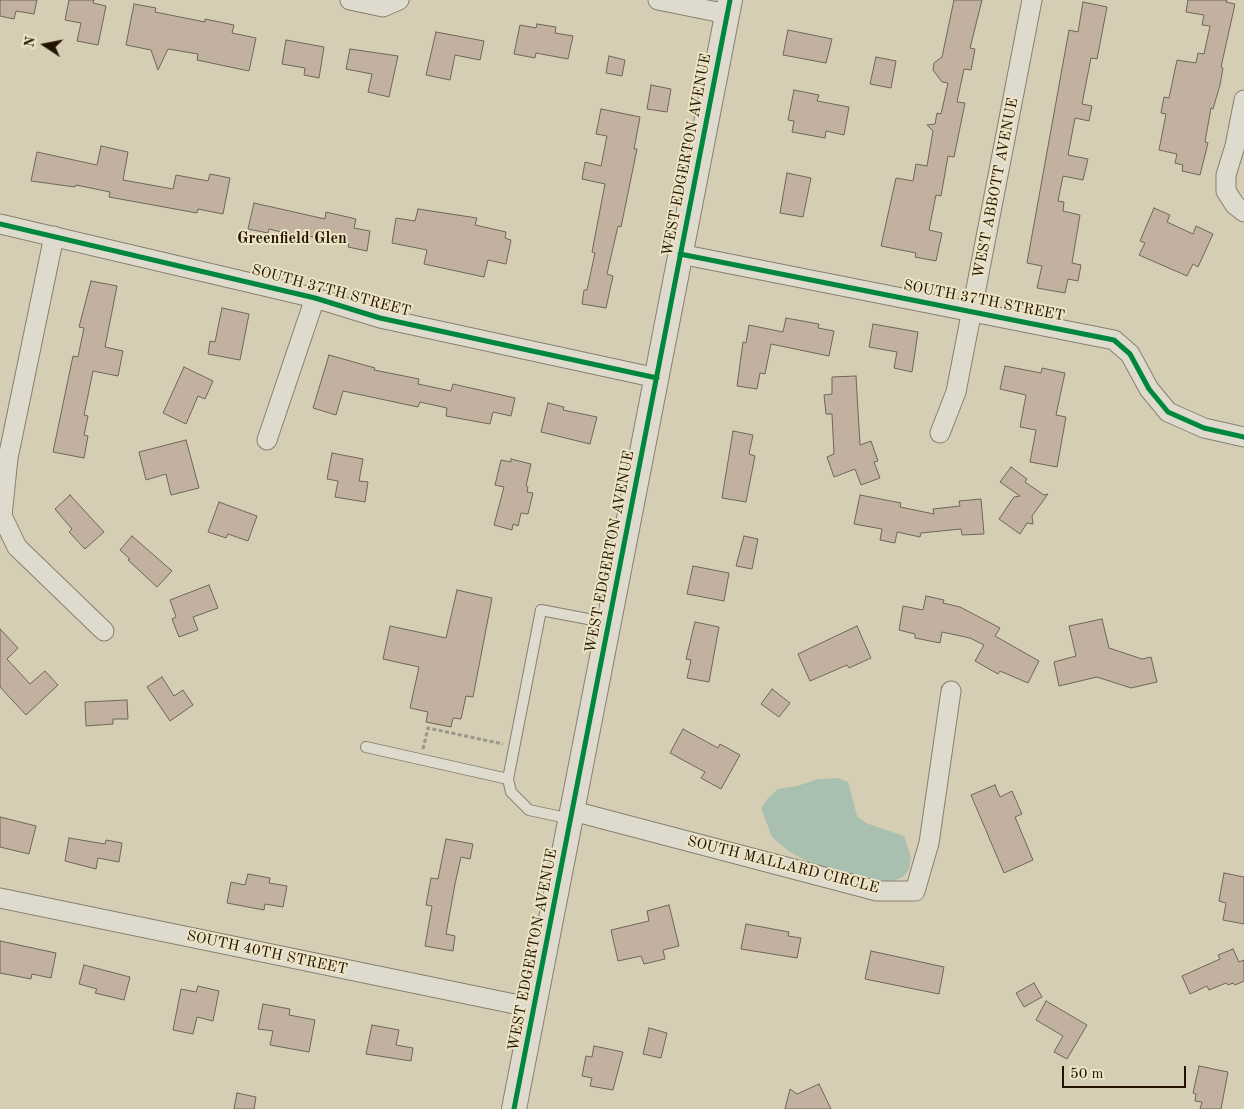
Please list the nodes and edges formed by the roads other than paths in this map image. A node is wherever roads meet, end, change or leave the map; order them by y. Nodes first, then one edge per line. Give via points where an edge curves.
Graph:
1 (350, 0) edge
2 (399, 0) edge
3 (658, 0) edge
4 (1032, 0) edge
5 (729, 7) edge
6 (1244, 100) edge
7 (1244, 212) edge
8 (0, 224) edge
9 (54, 236) junction
10 (680, 254) junction
11 (316, 298) junction
12 (973, 311) junction
13 (657, 378) junction
14 (940, 433) dead end
15 (1244, 437) edge
16 (267, 440) dead end
17 (609, 623) junction
18 (104, 631) dead end
19 (951, 691) dead end
20 (366, 747) dead end
21 (508, 779) junction
22 (572, 815) junction
23 (0, 898) edge
24 (534, 1008) junction
25 (514, 1109) edge

1 - 2 street via 383,7
3 - 5 street
4 - 12 street, WEST ABBOTT AVENUE
5 - 10 street, WEST EDGERTON AVENUE
6 - 7 street via 1226,175 1226,191
8 - 9 street, SOUTH 37TH STREET
9 - 11 street, SOUTH 37TH STREET
9 - 18 street via 8,458 2,516 17,547
10 - 12 street, SOUTH 37TH STREET
10 - 13 street, WEST EDGERTON AVENUE
11 - 13 street, SOUTH 37TH STREET via 380,318
11 - 16 street
12 - 14 street, WEST ABBOTT AVENUE via 956,392
12 - 15 street, SOUTH 37TH STREET via 1114,340 1130,354 1149,389 1168,412 1204,428
13 - 17 street, WEST EDGERTON AVENUE
17 - 21 lane via 541,610
17 - 22 street, WEST EDGERTON AVENUE
19 - 22 street, SOUTH MALLARD CIRCLE via 929,843 915,891 877,891
20 - 21 lane
21 - 22 lane via 511,792 529,810
22 - 24 street, WEST EDGERTON AVENUE
23 - 24 street, SOUTH 40TH STREET
24 - 25 street, WEST EDGERTON AVENUE

